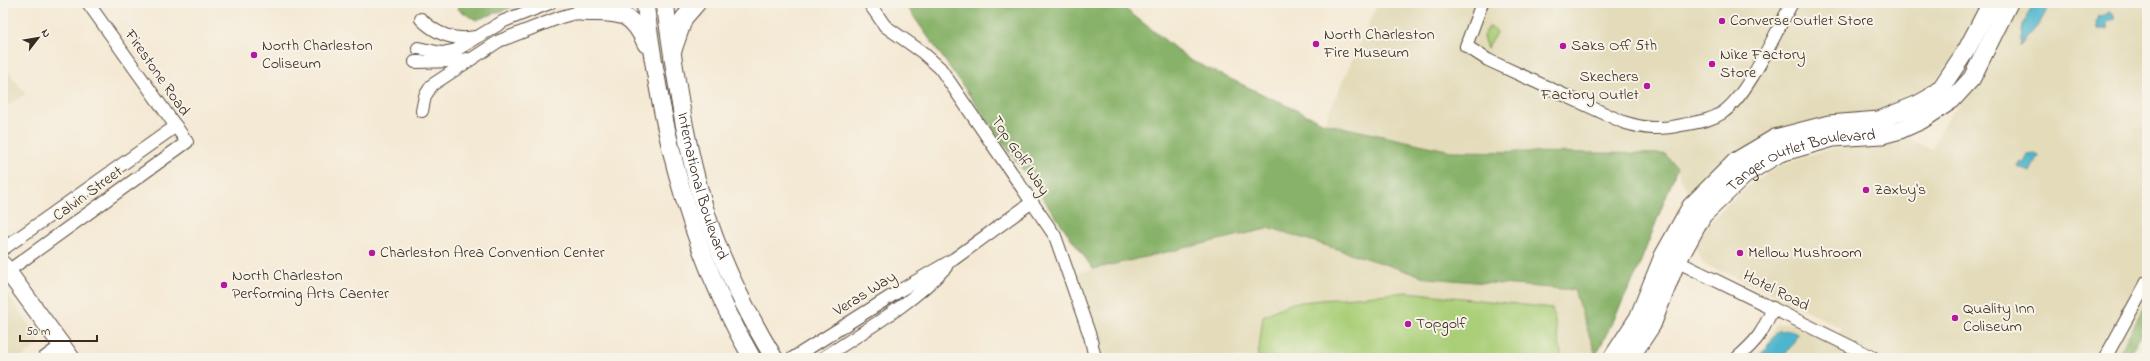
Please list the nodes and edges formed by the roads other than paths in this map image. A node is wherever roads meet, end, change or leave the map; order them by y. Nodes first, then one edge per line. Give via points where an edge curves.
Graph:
1 (88, 3) edge
2 (550, 3) edge
3 (611, 3) edge
4 (645, 3) edge
5 (665, 3) edge
6 (698, 3) edge
7 (869, 3) edge
8 (1482, 3) edge
9 (1792, 3) edge
10 (1991, 3) edge
11 (2008, 3) edge
12 (580, 12) junction
13 (421, 19) dead end
14 (480, 36) junction
15 (418, 48) dead end
16 (672, 54) junction
17 (471, 58) junction
18 (415, 62) dead end
19 (654, 64) junction
20 (422, 111) dead end
21 (176, 126) junction
22 (187, 142) joint
23 (1032, 202) junction
24 (3, 248) edge
25 (1671, 258) junction
26 (954, 259) junction
27 (5, 268) edge
28 (2147, 282) edge
29 (1773, 308) junction
30 (66, 352) edge
31 (44, 358) edge
32 (752, 358) edge
33 (774, 358) edge
34 (794, 358) edge
35 (823, 358) edge
36 (1095, 358) edge
37 (1612, 358) edge
38 (1630, 358) edge
39 (1737, 358) edge
40 (1874, 358) edge
41 (2106, 358) edge

1 - 21 street, Firestone Road
2 - 14 street via 504,21
3 - 12 street
4 - 19 street, International Boulevard
5 - 16 street, International Boulevard
6 - 16 street via 684,18
7 - 23 street, Top Golf Way via 885,26 940,68
8 - 9 street via 1466,46 1488,60 1623,122 1638,127 1661,129 1707,120 1734,103 1745,89
10 - 25 street, Tanger Outlet Boulevard via 1967,49 1941,88 1916,105 1879,120 1829,124 1775,138 1736,161 1691,206
11 - 25 street, Tanger Outlet Boulevard via 1972,78 1952,100 1922,120 1882,136 1833,138 1780,153 1747,173 1703,216
12 - 17 street via 524,30
12 - 19 street via 628,17 636,23
13 - 14 street via 433,31 450,38 466,39
14 - 15 street via 456,50 442,53
16 - 33 street, International Boulevard via 694,172 718,248 751,318
17 - 18 street
17 - 20 street via 432,85 425,96
19 - 32 street, International Boulevard via 676,175 699,249 737,333
21 - 22 street, Firestone Road
21 - 24 street, Calvin Street
22 - 27 street, Calvin Street
23 - 26 street, Veras Way
23 - 36 street, Top Golf Way via 1055,236 1090,336
25 - 29 street, Hotel Road
25 - 37 street, Tanger Outlet Boulevard via 1638,318
25 - 38 street, Tanger Outlet Boulevard via 1652,325
26 - 34 street, Veras Way
26 - 35 street, Veras Way via 930,285
27 - 30 street
28 - 41 street
29 - 39 street via 1763,332
29 - 40 street, Hotel Road
30 - 31 street

